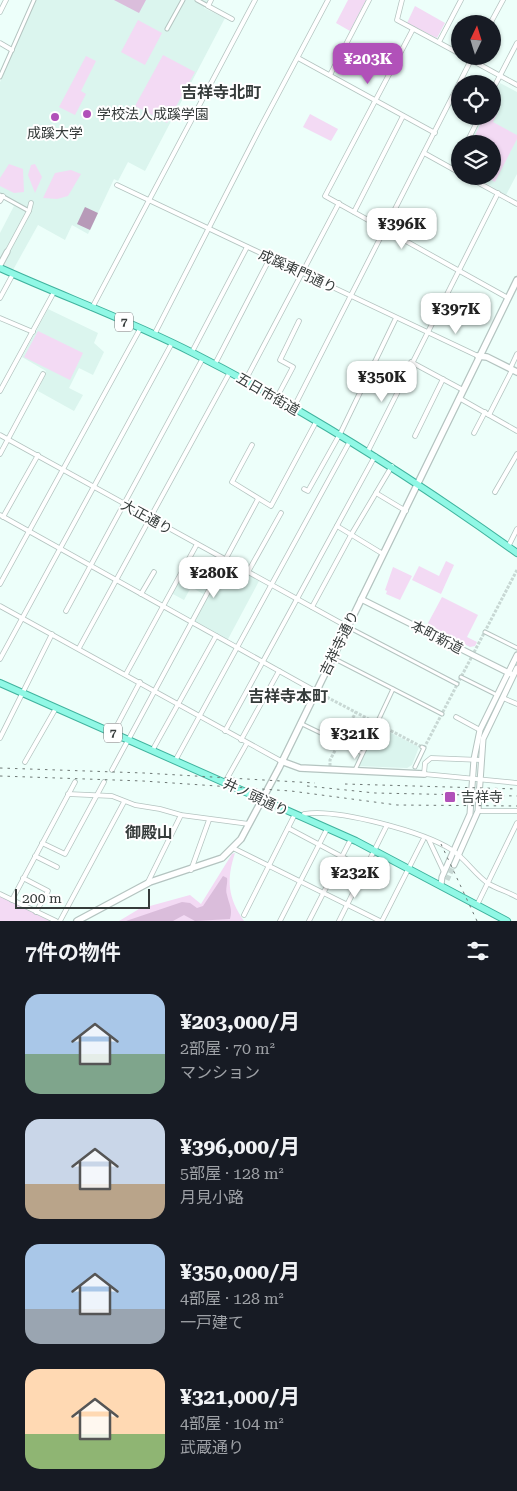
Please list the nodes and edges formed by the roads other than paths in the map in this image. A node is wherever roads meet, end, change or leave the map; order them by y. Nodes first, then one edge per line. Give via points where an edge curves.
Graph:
1 (6, 0) edge
2 (34, 0) edge
3 (183, 0) edge
4 (197, 0) edge
5 (211, 0) edge
6 (255, 0) edge
7 (328, 0) edge
8 (369, 0) edge
9 (402, 0) edge
10 (461, 0) edge
11 (503, 0) edge
12 (208, 6) junction
13 (0, 12) edge
14 (495, 15) edge
15 (232, 19) dead end
16 (167, 29) dead end
17 (414, 29) junction
18 (439, 42) junction
19 (0, 43) edge
20 (517, 43) edge
21 (451, 49) edge
22 (12, 50) junction
23 (298, 58) junction
24 (469, 65) edge
25 (483, 65) edge
26 (330, 75) junction
27 (498, 75) edge
28 (501, 75) edge
29 (0, 77) edge
30 (501, 77) edge
31 (517, 85) edge
32 (376, 100) junction
33 (403, 116) junction
34 (435, 133) junction
35 (424, 154) junction
36 (451, 168) edge
37 (117, 185) dead end
38 (483, 185) edge
39 (498, 193) junction
40 (1, 195) edge
41 (148, 200) junction
42 (0, 201) edge
43 (31, 203) dead end
44 (338, 203) junction
45 (517, 204) edge
46 (29, 210) junction
47 (354, 212) junction
48 (208, 228) junction
49 (384, 229) junction
50 (247, 247) junction
51 (7, 252) joint
52 (270, 258) junction
53 (0, 266) edge
54 (457, 270) junction
55 (302, 273) junction
56 (13, 274) junction
57 (517, 280) edge
58 (514, 291) edge
59 (54, 292) junction
60 (351, 296) junction
61 (0, 298) edge
62 (508, 298) junction
63 (92, 308) junction
64 (0, 318) edge
65 (396, 318) junction
66 (299, 321) dead end
67 (140, 329) junction
68 (33, 332) junction
69 (426, 332) junction
70 (154, 335) junction
71 (172, 343) junction
72 (192, 352) junction
73 (517, 354) edge
74 (478, 356) junction
75 (204, 358) junction
76 (411, 362) junction
77 (215, 364) junction
78 (513, 370) edge
79 (230, 372) junction
80 (43, 374) dead end
81 (443, 379) junction
82 (245, 381) junction
83 (463, 390) junction
84 (0, 391) edge
85 (276, 398) junction
86 (459, 398) junction
87 (293, 409) junction
88 (487, 414) junction
89 (316, 422) junction
90 (516, 429) edge
91 (474, 433) dead end
92 (338, 434) junction
93 (0, 435) edge
94 (415, 436) dead end
95 (8, 439) junction
96 (350, 441) junction
97 (252, 445) dead end
98 (368, 451) junction
99 (0, 454) edge
100 (517, 454) edge
101 (38, 455) junction
102 (375, 456) junction
103 (392, 466) junction
104 (63, 469) junction
105 (419, 483) junction
106 (94, 487) junction
107 (304, 489) dead end
108 (495, 492) dead end
109 (376, 493) junction
110 (258, 499) junction
111 (124, 504) junction
112 (406, 511) junction
113 (281, 513) dead end
114 (1, 516) edge
115 (150, 519) junction
116 (337, 526) junction
117 (517, 529) edge
118 (29, 532) junction
119 (351, 535) junction
120 (197, 544) junction
121 (508, 547) junction
122 (60, 548) junction
123 (383, 554) junction
124 (517, 554) edge
125 (225, 560) junction
126 (90, 565) junction
127 (154, 572) dead end
128 (248, 572) junction
129 (117, 580) junction
130 (0, 584) edge
131 (272, 585) junction
132 (141, 594) junction
133 (297, 599) junction
134 (361, 599) junction
135 (0, 606) edge
136 (163, 606) junction
137 (312, 607) junction
138 (66, 611) dead end
139 (22, 618) junction
140 (191, 622) junction
141 (348, 627) junction
142 (485, 632) dead end
143 (52, 634) junction
144 (216, 636) junction
145 (79, 648) junction
146 (238, 648) junction
147 (517, 648) edge
148 (517, 655) edge
149 (332, 658) junction
150 (0, 659) edge
151 (263, 662) junction
152 (517, 668) edge
153 (279, 671) junction
154 (126, 674) junction
155 (511, 674) junction
156 (462, 676) dead end
157 (140, 682) junction
158 (0, 683) edge
159 (458, 684) dead end
160 (393, 689) junction
161 (154, 690) junction
162 (317, 692) junction
163 (23, 693) junction
164 (500, 696) junction
165 (177, 703) junction
166 (517, 704) edge
167 (56, 708) junction
168 (442, 714) dead end
169 (201, 716) junction
170 (456, 717) dead end
171 (300, 722) junction
172 (480, 730) junction
173 (226, 731) junction
174 (112, 733) junction
175 (0, 738) edge
176 (127, 740) junction
177 (241, 740) junction
178 (247, 743) junction
179 (423, 748) tunnel mouth
180 (152, 750) junction
181 (362, 753) junction
182 (474, 759) junction
183 (481, 760) junction
184 (175, 761) junction
185 (281, 761) junction
186 (25, 762) dead end
187 (415, 767) dead end
188 (112, 770) dead end
189 (354, 770) junction
190 (424, 774) junction
191 (473, 777) junction
192 (480, 778) junction
193 (75, 782) dead end
194 (104, 782) dead end
195 (225, 782) junction
196 (517, 783) edge
197 (68, 794) junction
198 (97, 796) junction
199 (262, 799) junction
200 (124, 802) junction
201 (478, 811) junction
202 (517, 811) edge
203 (295, 814) junction
204 (181, 815) junction
205 (303, 818) junction
206 (209, 820) junction
207 (517, 823) edge
208 (249, 824) junction
209 (387, 825) junction
210 (288, 828) junction
211 (327, 829) junction
212 (351, 839) junction
213 (423, 840) dead end
214 (430, 840) junction
215 (42, 843) junction
216 (319, 844) junction
217 (233, 848) junction
218 (374, 850) junction
219 (454, 851) junction
220 (459, 855) junction
221 (35, 856) junction
222 (342, 857) junction
223 (454, 865) tunnel mouth
224 (269, 866) junction
225 (57, 867) dead end
226 (365, 869) junction
227 (409, 869) junction
228 (191, 870) junction
229 (444, 872) junction
230 (23, 878) junction
231 (447, 880) tunnel mouth
232 (300, 882) junction
233 (488, 883) junction
234 (147, 884) junction
235 (441, 885) junction
236 (0, 894) edge
237 (323, 894) junction
238 (517, 897) edge
239 (12, 900) junction
240 (346, 905) junction
241 (477, 905) junction
242 (36, 912) junction
243 (244, 916) dead end
244 (503, 920) edge
245 (56, 921) edge
246 (60, 921) edge
247 (77, 921) edge
248 (280, 921) edge
249 (309, 921) edge
250 (339, 921) edge
251 (381, 921) edge

1 - 13 street
2 - 22 street
3 - 16 street
4 - 12 street
5 - 12 street
6 - 41 street
7 - 23 street
8 - 26 street
9 - 17 street via 397,20
10 - 18 street
11 - 14 street
12 - 15 street
17 - 18 street
17 - 32 street
18 - 21 street
19 - 22 street
20 - 28 street
22 - 29 street
23 - 26 street
23 - 48 street
24 - 34 street
25 - 27 street
26 - 32 street
30 - 31 street
32 - 33 street
32 - 44 street via 325,196
33 - 34 street
33 - 47 street
34 - 35 street
35 - 36 street
35 - 49 street
37 - 41 street, 成蹊東門通り
38 - 39 street
39 - 45 street
39 - 54 street
40 - 42 street
40 - 46 street
41 - 48 street, 成蹊東門通り
41 - 63 street
43 - 46 street
44 - 47 street
44 - 55 street
46 - 51 street
47 - 49 street
48 - 50 street, 成蹊東門通り
48 - 70 street
49 - 54 street
49 - 60 street
50 - 52 street, 成蹊東門通り
50 - 72 street
51 - 53 street
52 - 55 street, 成蹊東門通り
52 - 77 street
53 - 56 main road, 五日市街道 / 7
54 - 62 street
54 - 69 street
55 - 60 street, 成蹊東門通り
55 - 82 street
56 - 59 main road, 五日市街道 / 7
56 - 61 street
57 - 58 main road, 吉祥寺通り
58 - 62 main road, 吉祥寺通り
59 - 63 main road, 五日市街道 / 7
59 - 68 street
60 - 65 street, 成蹊東門通り
60 - 87 street
62 - 74 main road, 吉祥寺通り
63 - 67 main road, 五日市街道 / 7
64 - 68 street
65 - 69 street, 成蹊東門通り
65 - 92 street
66 - 85 street via 280,360 293,367
67 - 70 main road, 五日市街道 / 7
67 - 104 street
68 - 84 street
69 - 74 street, 成蹊東門通り
69 - 76 street
70 - 71 main road, 五日市街道 / 7
71 - 72 main road, 五日市街道 / 7
71 - 106 street
72 - 75 main road, 五日市街道 / 7
73 - 78 street
74 - 78 main road
74 - 83 main road, 吉祥寺通り
75 - 77 main road, 五日市街道 / 7
75 - 111 street
76 - 81 street
76 - 98 street
77 - 79 main road, 五日市街道 / 7
78 - 88 street
79 - 82 main road, 五日市街道 / 7
79 - 115 street
80 - 95 street
81 - 83 street
81 - 94 street
82 - 85 main road, 五日市街道 / 7
83 - 86 main road, 吉祥寺通り
85 - 87 main road, 五日市街道 / 7
86 - 88 street
86 - 105 main road, 吉祥寺通り
87 - 89 main road, 五日市街道 / 7
88 - 90 street
88 - 91 street
89 - 92 main road, 五日市街道 / 7
89 - 110 street via 271,506
92 - 96 main road, 五日市街道 / 7
92 - 107 street via 308,490
93 - 95 street, 大正通り
95 - 99 street
95 - 101 street, 大正通り
96 - 98 main road, 五日市街道 / 7
96 - 131 street
97 - 110 street via 232,482
98 - 102 main road, 五日市街道 / 7
100 - 108 street
101 - 104 street, 大正通り
101 - 114 street
102 - 103 main road, 五日市街道 / 7
102 - 116 street
103 - 105 main road, 五日市街道 / 7
103 - 109 street
104 - 106 street, 大正通り
104 - 118 street
105 - 112 main road, 吉祥寺通り
105 - 121 main road, 五日市街道 / 7
106 - 111 street, 大正通り
106 - 122 street
109 - 112 street
109 - 119 street
110 - 125 street
111 - 115 street, 大正通り
111 - 126 street
112 - 123 main road, 吉祥寺通り
113 - 128 street
114 - 118 street
115 - 120 street, 大正通り
115 - 129 street
116 - 119 street
116 - 133 street
117 - 121 street
118 - 122 street
118 - 130 street
119 - 123 street
119 - 137 street
120 - 125 street, 大正通り
120 - 136 street
121 - 124 main road, 五日市街道 / 7
122 - 126 street
122 - 139 street
123 - 134 main road, 吉祥寺通り
125 - 128 street, 大正通り
125 - 140 street
126 - 129 street
126 - 138 street
127 - 132 street
128 - 131 street, 大正通り
129 - 132 street
129 - 145 street
131 - 133 street, 大正通り
131 - 146 street
132 - 136 street
133 - 137 street, 大正通り
133 - 151 street
134 - 141 main road, 吉祥寺通り
134 - 155 street, 本町新道
135 - 139 street
136 - 140 street
136 - 154 street
137 - 141 street, 大正通り
139 - 143 street
139 - 150 street
140 - 144 street
140 - 161 street
141 - 149 main road, 吉祥寺通り
141 - 159 street
142 - 147 street
143 - 145 street
143 - 163 street
144 - 146 street
144 - 165 street
145 - 154 street
146 - 151 street
146 - 169 street
148 - 155 street
149 - 160 street
149 - 162 main road, 吉祥寺通り
151 - 153 street
151 - 173 street
152 - 155 street
153 - 162 street
153 - 177 street
154 - 157 street
155 - 164 street
156 - 164 street
157 - 161 street
157 - 174 street
158 - 163 main road, 井ノ頭通り / 7
160 - 168 street
160 - 181 street
161 - 165 street
161 - 176 street
162 - 171 main road, 吉祥寺通り
163 - 167 main road, 井ノ頭通り / 7
163 - 175 street
164 - 166 street
164 - 172 street
164 - 183 street via 483,739
165 - 169 street
165 - 180 street
167 - 174 main road, 井ノ頭通り / 7
167 - 186 street
169 - 173 street
169 - 184 street
170 - 172 street
171 - 181 street
171 - 185 main road, 吉祥寺通り
172 - 182 street
173 - 177 street
174 - 176 main road, 井ノ頭通り / 7
176 - 180 main road, 井ノ頭通り / 7
176 - 188 street
177 - 178 street
178 - 185 street
178 - 195 street
179 - 187 street
180 - 184 main road, 井ノ頭通り / 7
181 - 189 street
182 - 183 street
182 - 190 street via 431,758 425,763
182 - 191 street
183 - 192 street
184 - 195 main road, 井ノ頭通り / 7
185 - 189 main road via 300,768
185 - 199 main road, 吉祥寺通り
189 - 190 main road
190 - 191 street
191 - 192 street
191 - 219 street via 470,814
192 - 196 street
192 - 201 street
193 - 197 street
194 - 198 street
195 - 199 main road, 井ノ頭通り / 7
197 - 198 street
197 - 215 street
198 - 200 street via 112,796
198 - 215 street via 65,854
199 - 203 main road, 井ノ頭通り / 7
199 - 208 main road, 吉祥寺通り
200 - 204 street
200 - 246 street
201 - 202 street
201 - 220 street
203 - 205 main road, 井ノ頭通り / 7
203 - 210 street
204 - 206 street
204 - 234 street
205 - 209 street via 304,814 310,813 335,815
205 - 211 main road, 井ノ頭通り / 7
206 - 208 street
206 - 228 street
207 - 233 street
208 - 217 main road, 吉祥寺通り
209 - 214 street
209 - 218 street
210 - 216 street
210 - 224 street
211 - 212 main road, 井ノ頭通り / 7
211 - 216 street
212 - 218 main road, 井ノ頭通り / 7
212 - 222 street
213 - 227 street
214 - 219 street
214 - 229 street
215 - 221 street
216 - 222 street
216 - 232 street
217 - 224 street
217 - 228 main road, 吉祥寺通り via 217,860
218 - 226 street
218 - 227 main road, 井ノ頭通り / 7
219 - 220 street
219 - 229 street
220 - 223 street
220 - 233 street
221 - 225 street
221 - 230 street
222 - 226 street
222 - 237 street
224 - 232 street
224 - 243 street
226 - 240 street
227 - 235 main road, 井ノ頭通り / 7
227 - 251 street
228 - 234 main road, 吉祥寺通り
229 - 235 street
230 - 239 street
230 - 242 street via 48,891
231 - 235 street
232 - 237 street
232 - 248 street
233 - 238 street
233 - 241 street
234 - 247 main road, 吉祥寺通り
235 - 241 main road, 井ノ頭通り / 7
236 - 239 street
237 - 240 street
237 - 249 street
239 - 242 street
240 - 250 street
240 - 251 street
241 - 244 main road, 井ノ頭通り / 7
242 - 245 street

